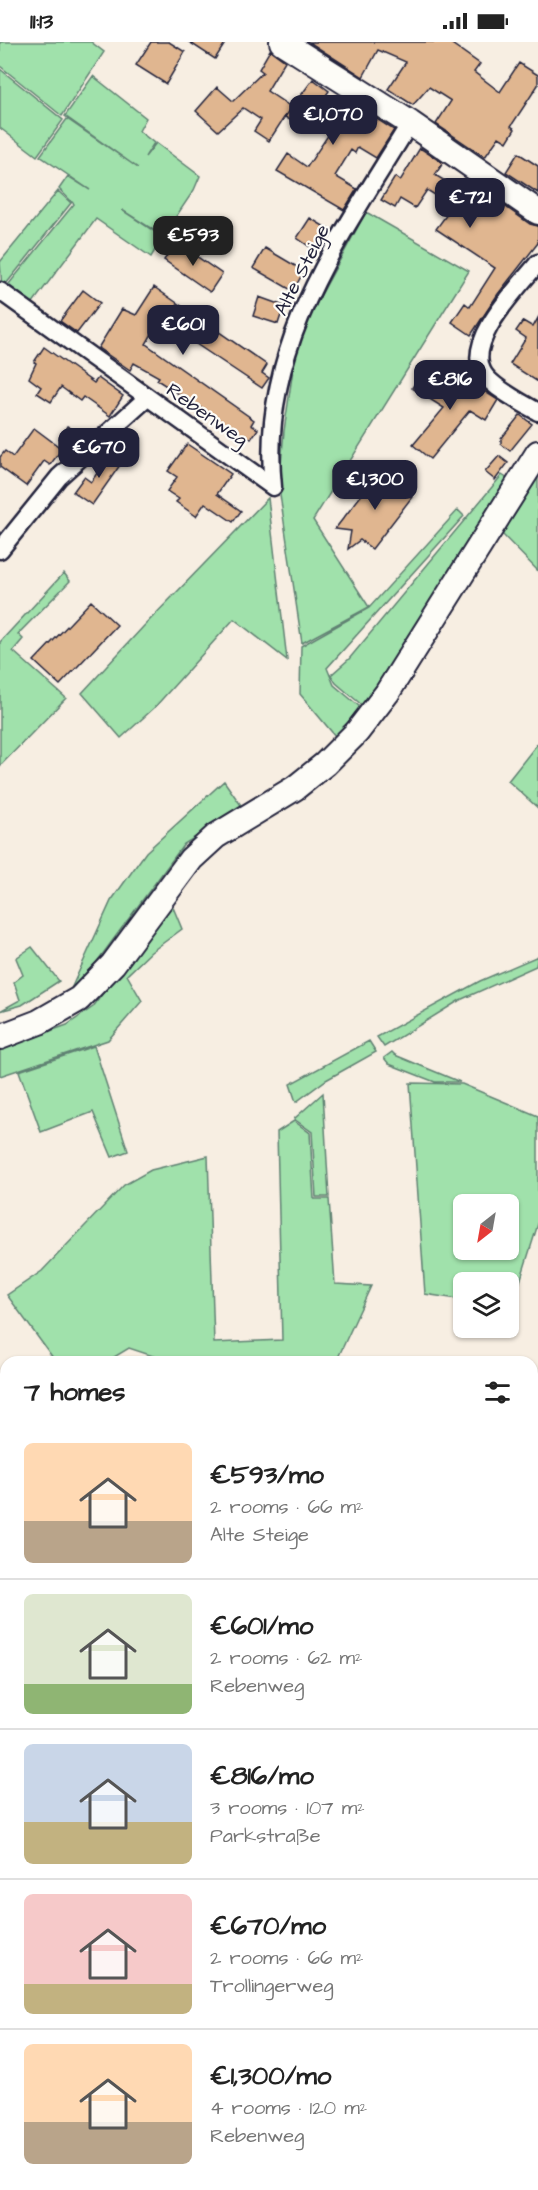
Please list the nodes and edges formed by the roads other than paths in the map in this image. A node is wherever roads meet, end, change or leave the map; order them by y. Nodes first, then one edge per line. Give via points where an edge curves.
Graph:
1 (296, 46) edge
2 (411, 123) junction
3 (538, 212) edge
4 (538, 263) edge
5 (0, 291) edge
6 (147, 398) junction
7 (538, 412) edge
8 (531, 463) edge
9 (273, 487) joint
10 (0, 550) edge
11 (0, 1037) edge

1 - 2 street
2 - 3 street
2 - 9 street, Alte Steige via 300,313 275,397 270,454
4 - 7 street via 487,328 478,362 485,376
5 - 6 street, Rebenweg
6 - 9 street, Rebenweg
6 - 10 street via 59,477
8 - 11 street via 387,693 357,732 295,788 216,836 191,859 113,964 80,999 39,1022

